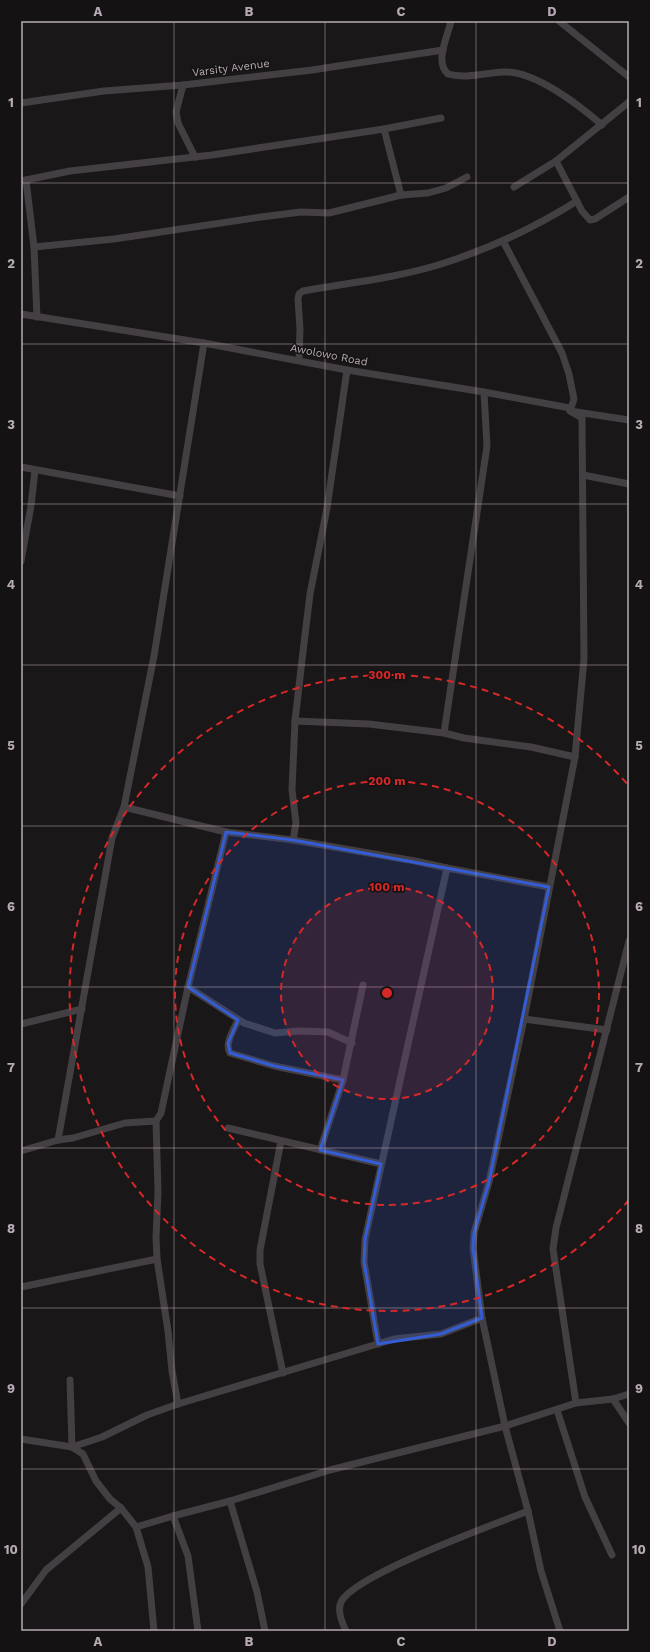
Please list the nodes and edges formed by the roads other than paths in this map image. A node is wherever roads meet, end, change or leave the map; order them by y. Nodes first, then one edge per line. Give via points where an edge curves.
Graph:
1 (451, 21) edge
2 (559, 21) edge
3 (443, 50) junction
4 (629, 77) edge
5 (183, 85) junction
6 (629, 102) edge
7 (21, 103) edge
8 (442, 118) dead end
9 (602, 124) junction
10 (384, 129) junction
11 (195, 156) junction
12 (556, 161) junction
13 (467, 177) dead end
14 (24, 180) edge
15 (514, 187) dead end
16 (402, 195) junction
17 (629, 197) edge
18 (577, 201) junction
19 (503, 241) junction
20 (34, 247) junction
21 (21, 314) edge
22 (37, 317) junction
23 (204, 343) junction
24 (298, 360) junction
25 (347, 370) junction
26 (484, 392) junction
27 (570, 412) junction
28 (629, 420) edge
29 (21, 467) edge
30 (36, 470) junction
31 (583, 476) junction
32 (629, 484) edge
33 (180, 496) junction
34 (21, 561) edge
35 (295, 721) junction
36 (444, 733) junction
37 (575, 757) junction
38 (124, 807) junction
39 (226, 832) junction
40 (293, 840) junction
41 (446, 868) junction
42 (549, 886) junction
43 (629, 941) edge
44 (363, 985) dead end
45 (188, 987) junction
46 (82, 1009) junction
47 (524, 1019) junction
48 (238, 1020) junction
49 (21, 1024) edge
50 (607, 1030) junction
51 (352, 1043) junction
52 (343, 1080) junction
53 (156, 1121) junction
54 (228, 1128) dead end
55 (58, 1140) junction
56 (281, 1141) junction
57 (320, 1150) junction
58 (21, 1151) edge
59 (381, 1164) junction
60 (156, 1259) junction
61 (21, 1287) edge
62 (482, 1318) junction
63 (378, 1344) junction
64 (283, 1373) junction
65 (70, 1380) dead end
66 (629, 1394) edge
67 (613, 1399) junction
68 (576, 1403) junction
69 (178, 1404) junction
70 (557, 1410) junction
71 (629, 1423) edge
72 (505, 1426) junction
73 (21, 1440) edge
74 (72, 1447) junction
75 (230, 1501) junction
76 (120, 1508) junction
77 (528, 1511) junction
78 (173, 1516) junction
79 (136, 1527) junction
80 (612, 1555) dead end
81 (21, 1604) edge
82 (154, 1631) edge
83 (198, 1631) edge
84 (266, 1631) edge
85 (346, 1631) edge
86 (560, 1631) edge

1 - 3 street
2 - 4 street
3 - 5 street, Varsity Avenue via 312,70
3 - 9 street via 441,65 448,74 521,74 540,82 580,106
5 - 7 street, Varsity Avenue via 104,91
5 - 11 street via 176,112 178,123
6 - 9 street
8 - 10 street
9 - 12 street
10 - 11 street
10 - 16 street
11 - 14 street via 70,171
12 - 15 street
12 - 18 street
13 - 16 street via 446,188 428,193
14 - 20 street
16 - 20 street via 329,213 302,212 114,239
17 - 18 street via 590,220
18 - 19 street via 548,219
19 - 24 street via 437,265 391,276 303,291 298,299
19 - 27 street via 562,353 574,399
20 - 22 street
21 - 22 street, Awolowo Road
22 - 23 street, Awolowo Road
23 - 24 street, Awolowo Road
23 - 33 street
24 - 25 street, Awolowo Road
25 - 26 street, Awolowo Road
25 - 35 street via 327,508 310,594
26 - 27 street, Awolowo Road via 570,408
26 - 36 street via 487,446
27 - 28 street, Awolowo Road
27 - 31 street via 582,418
29 - 30 street
30 - 33 street
30 - 34 street
31 - 32 street
31 - 37 street via 584,659
33 - 38 street via 154,656
35 - 36 street via 369,724
35 - 40 street via 292,790 296,823
36 - 37 street
37 - 42 street
38 - 39 street
38 - 46 street via 112,838
39 - 40 street
39 - 45 street
40 - 41 street
41 - 42 street
41 - 59 street
42 - 47 street
43 - 50 street
44 - 51 street
45 - 48 street
45 - 53 street via 161,1113
46 - 49 street
46 - 55 street
47 - 50 street
47 - 62 street via 489,1182 474,1233 473,1248
48 - 51 street via 275,1033 328,1032
48 - 52 street via 228,1043 230,1053 274,1066
50 - 68 street via 552,1249
51 - 52 street
52 - 57 street
53 - 55 street via 125,1123
53 - 60 street
54 - 56 street
55 - 58 street
56 - 57 street
56 - 64 street via 260,1250 260,1264
57 - 59 street
59 - 63 street via 365,1239 364,1262
60 - 61 street
60 - 69 street
62 - 63 street via 441,1334 394,1339
62 - 72 street
63 - 64 street
64 - 69 street
65 - 74 street
66 - 67 street
67 - 68 street
67 - 71 street
68 - 70 street
69 - 74 street via 147,1415 102,1437
70 - 72 street
70 - 80 street via 585,1497
72 - 75 street via 330,1470
72 - 77 street
73 - 74 street
74 - 76 street via 83,1454 96,1481
75 - 78 street
75 - 84 street
76 - 79 street
76 - 81 street via 46,1570
77 - 85 street via 402,1563 350,1592 339,1609
77 - 86 street via 541,1571
78 - 79 street
78 - 83 street via 188,1556
79 - 82 street via 148,1567

